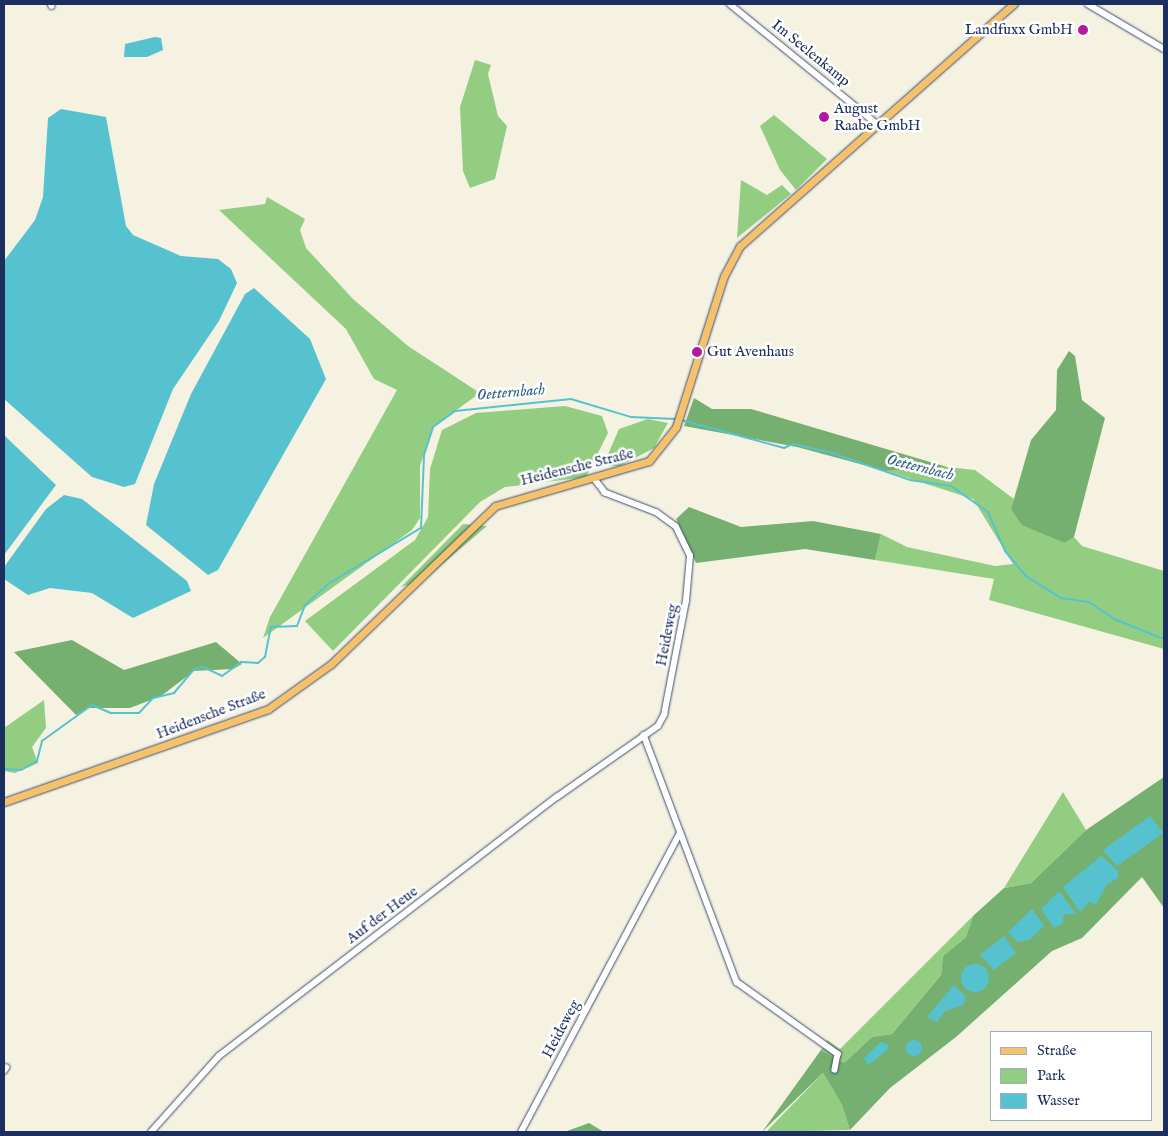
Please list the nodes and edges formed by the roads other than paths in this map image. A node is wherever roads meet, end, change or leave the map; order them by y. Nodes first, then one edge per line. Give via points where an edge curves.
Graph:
1 (730, 4) edge
2 (1014, 4) edge
3 (1088, 4) edge
4 (1164, 49) edge
5 (876, 124) junction
6 (594, 479) junction
7 (644, 735) junction
8 (4, 802) edge
9 (680, 832) junction
10 (835, 1070) dead end
11 (151, 1132) edge
12 (521, 1132) edge

1 - 5 street, Im Seelenkamp
2 - 5 main road, Heidensche Straße
3 - 4 street
5 - 6 main road, Heidensche Straße via 750,235 734,256 676,427 649,461
6 - 7 street, Heideweg via 605,493 657,513 676,527 690,556 690,574 664,715
6 - 8 main road, Heidensche Straße via 508,499 483,514 331,664 268,709
7 - 9 street
7 - 11 street, Auf der Heue via 219,1056
9 - 10 street via 737,982 838,1054
9 - 12 street, Heideweg

